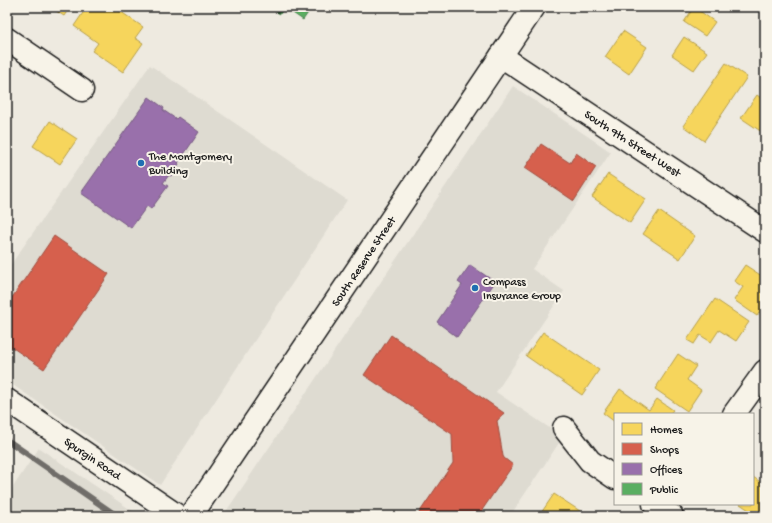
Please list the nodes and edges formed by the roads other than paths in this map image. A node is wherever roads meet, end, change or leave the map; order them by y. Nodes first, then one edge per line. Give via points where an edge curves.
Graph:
1 (534, 7) edge
2 (7, 39) edge
3 (501, 56) junction
4 (82, 90) dead end
5 (765, 231) edge
6 (765, 371) edge
7 (7, 400) edge
8 (735, 413) edge
9 (564, 428) dead end
10 (614, 477) edge
11 (178, 516) edge
12 (191, 516) edge

1 - 3 main road, South Reserve Street
2 - 4 main road
3 - 5 main road, South 9th Street West
3 - 12 main road, South Reserve Street
6 - 8 main road
7 - 11 main road, Spurgin Road
9 - 10 main road via 590,461

